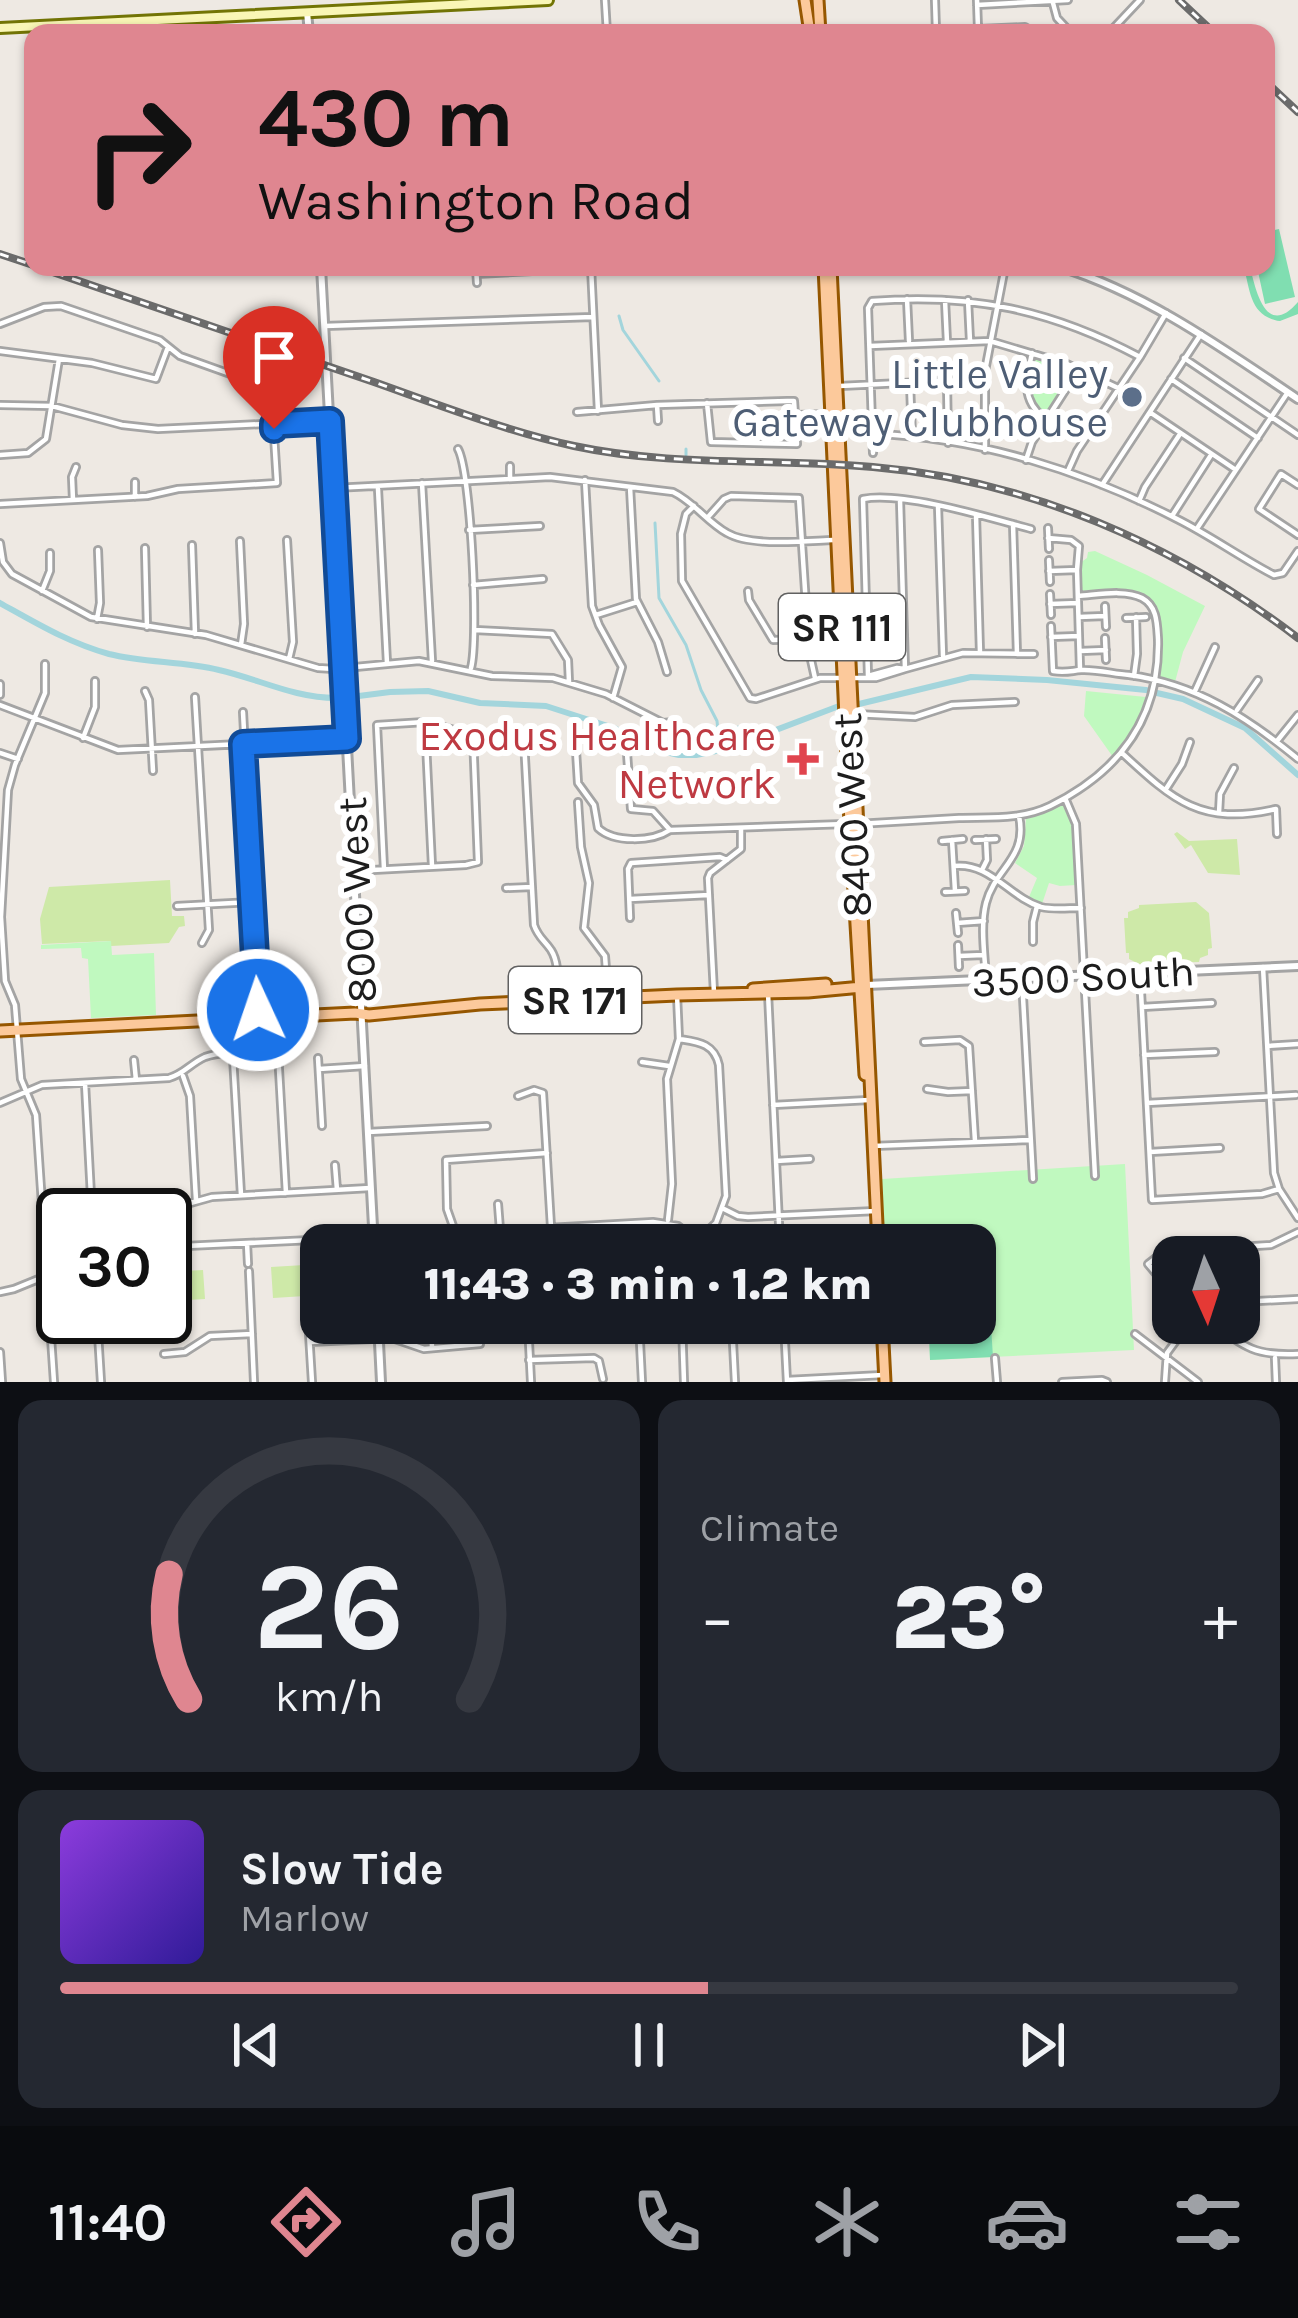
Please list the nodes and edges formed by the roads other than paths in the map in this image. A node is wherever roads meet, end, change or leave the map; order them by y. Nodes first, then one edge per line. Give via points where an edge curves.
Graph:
1 (548, 0) edge
2 (1053, 0) edge
3 (1068, 0) edge
4 (977, 2) edge
5 (308, 12) junction
6 (77, 24) edge
7 (309, 24) edge
8 (322, 276) edge
9 (476, 276) edge
10 (591, 276) edge
11 (828, 276) edge
12 (829, 276) edge
13 (1003, 276) edge
14 (1085, 276) edge
15 (477, 283) dead end
16 (945, 298) junction
17 (907, 299) junction
18 (968, 300) junction
19 (998, 304) junction
20 (1166, 313) junction
21 (593, 316) junction
22 (0, 324) edge
23 (325, 326) junction
24 (1201, 334) junction
25 (970, 341) junction
26 (990, 341) junction
27 (947, 342) junction
28 (909, 344) junction
29 (168, 346) junction
30 (870, 346) junction
31 (0, 351) edge
32 (1032, 353) junction
33 (1140, 357) junction
34 (59, 358) junction
35 (1184, 358) junction
36 (1079, 369) junction
37 (984, 379) junction
38 (1171, 379) junction
39 (947, 380) junction
40 (910, 382) junction
41 (872, 384) junction
42 (837, 386) junction
43 (1118, 388) junction
44 (1288, 392) junction
45 (1298, 399) edge
46 (707, 403) junction
47 (0, 405) edge
48 (657, 405) junction
49 (52, 406) junction
50 (1149, 411) junction
51 (577, 412) dead end
52 (598, 412) junction
53 (832, 414) junction
54 (797, 415) junction
55 (1271, 417) junction
56 (1047, 419) junction
57 (330, 421) junction
58 (658, 421) dead end
59 (274, 424) junction
60 (1181, 433) junction
61 (874, 434) junction
62 (1298, 435) edge
63 (912, 437) junction
64 (1258, 438) junction
65 (948, 442) junction
66 (458, 449) dead end
67 (985, 451) junction
68 (873, 453) dead end
69 (1212, 453) junction
70 (0, 455) edge
71 (1026, 460) junction
72 (510, 466) dead end
73 (76, 467) dead end
74 (1236, 470) junction
75 (1067, 473) junction
76 (510, 479) junction
77 (585, 480) junction
78 (466, 481) junction
79 (135, 482) dead end
80 (422, 483) junction
81 (1102, 485) junction
82 (1298, 485) edge
83 (378, 486) junction
84 (630, 487) junction
85 (334, 488) junction
86 (135, 497) junction
87 (73, 500) junction
88 (900, 500) junction
89 (1139, 501) junction
90 (0, 504) edge
91 (694, 506) junction
92 (938, 506) junction
93 (976, 515) junction
94 (1172, 516) junction
95 (708, 518) junction
96 (1013, 524) junction
97 (540, 526) dead end
98 (1048, 528) dead end
99 (1030, 529) dead end
100 (1197, 529) junction
101 (470, 530) junction
102 (1298, 535) edge
103 (1048, 538) junction
104 (287, 540) dead end
105 (842, 540) junction
106 (240, 541) dead end
107 (803, 542) junction
108 (192, 545) dead end
109 (0, 548) edge
110 (145, 548) dead end
111 (1049, 549) dead end
112 (98, 550) dead end
113 (1298, 550) edge
114 (50, 553) dead end
115 (1049, 560) dead end
116 (1077, 570) junction
117 (1049, 571) junction
118 (543, 579) dead end
119 (1050, 582) dead end
120 (472, 585) junction
121 (42, 591) junction
122 (748, 591) dead end
123 (1050, 594) dead end
124 (1078, 599) junction
125 (637, 602) junction
126 (1050, 604) junction
127 (1105, 606) dead end
128 (595, 615) junction
129 (1051, 615) dead end
130 (1105, 616) junction
131 (1079, 617) junction
132 (1136, 617) junction
133 (1146, 617) dead end
134 (1126, 618) dead end
135 (97, 619) junction
136 (1051, 626) dead end
137 (147, 627) junction
138 (1106, 627) dead end
139 (475, 630) junction
140 (195, 634) junction
141 (1079, 636) junction
142 (1052, 637) junction
143 (1106, 638) dead end
144 (808, 639) junction
145 (241, 645) junction
146 (1215, 647) dead end
147 (1106, 650) junction
148 (1080, 651) junction
149 (980, 654) junction
150 (1017, 654) junction
151 (1034, 654) dead end
152 (289, 659) junction
153 (943, 659) junction
154 (1106, 660) dead end
155 (432, 662) junction
156 (387, 663) junction
157 (44, 664) dead end
158 (344, 668) junction
159 (905, 669) junction
160 (470, 670) junction
161 (1080, 670) junction
162 (667, 672) dead end
163 (868, 676) junction
164 (1134, 676) junction
165 (848, 678) junction
166 (815, 679) junction
167 (1258, 680) dead end
168 (95, 681) dead end
169 (569, 682) junction
170 (0, 684) edge
171 (1152, 686) junction
172 (145, 691) dead end
173 (1194, 691) junction
174 (0, 695) edge
175 (195, 697) dead end
176 (613, 698) junction
177 (1015, 702) dead end
178 (0, 705) edge
179 (1235, 711) junction
180 (243, 712) dead end
181 (850, 714) junction
182 (1298, 716) edge
183 (35, 718) junction
184 (424, 722) junction
185 (674, 722) dead end
186 (575, 734) dead end
187 (473, 735) junction
188 (83, 738) junction
189 (347, 739) junction
190 (524, 740) junction
191 (1276, 741) junction
192 (546, 742) dead end
193 (1190, 742) dead end
194 (243, 744) junction
195 (565, 746) dead end
196 (576, 746) junction
197 (198, 747) junction
198 (152, 750) junction
199 (0, 753) edge
200 (627, 753) dead end
201 (1122, 753) junction
202 (18, 759) junction
203 (1298, 759) edge
204 (1234, 768) dead end
205 (153, 771) dead end
206 (1166, 789) junction
207 (261, 797) dead end
208 (246, 798) junction
209 (1065, 798) junction
210 (578, 802) dead end
211 (1219, 814) junction
212 (1019, 816) junction
213 (854, 824) junction
214 (742, 829) junction
215 (670, 830) junction
216 (1277, 833) dead end
217 (996, 838) dead end
218 (963, 839) dead end
219 (986, 839) junction
220 (952, 840) junction
221 (975, 840) dead end
222 (942, 841) dead end
223 (3, 859) edge
224 (727, 860) junction
225 (954, 866) junction
226 (432, 867) junction
227 (384, 869) junction
228 (982, 870) junction
229 (354, 871) junction
230 (997, 879) junction
231 (532, 887) junction
232 (506, 888) dead end
233 (955, 891) junction
234 (965, 891) dead end
235 (945, 892) dead end
236 (709, 895) junction
237 (629, 899) junction
238 (207, 904) junction
239 (177, 906) dead end
240 (1037, 906) junction
241 (254, 908) junction
242 (1081, 908) junction
243 (956, 913) dead end
244 (630, 918) dead end
245 (984, 921) junction
246 (957, 922) junction
247 (958, 933) dead end
248 (1034, 942) dead end
249 (202, 943) dead end
250 (958, 945) dead end
251 (985, 955) junction
252 (959, 956) junction
253 (1298, 966) edge
254 (959, 967) dead end
255 (1263, 968) junction
256 (1140, 974) junction
257 (1084, 976) junction
258 (1022, 979) junction
259 (986, 981) junction
260 (862, 985) junction
261 (3, 988) edge
262 (768, 991) junction
263 (677, 994) junction
264 (714, 994) junction
265 (608, 998) junction
266 (558, 1000) junction
267 (1213, 1003) dead end
268 (1142, 1007) junction
269 (362, 1013) junction
270 (259, 1018) junction
271 (17, 1030) junction
272 (0, 1031) edge
273 (679, 1039) junction
274 (924, 1042) dead end
275 (1298, 1044) edge
276 (1267, 1046) junction
277 (1215, 1052) dead end
278 (233, 1054) junction
279 (1144, 1055) junction
280 (188, 1057) dead end
281 (318, 1058) dead end
282 (134, 1060) dead end
283 (642, 1061) dead end
284 (194, 1065) junction
285 (365, 1066) junction
286 (669, 1066) junction
287 (319, 1069) junction
288 (182, 1074) junction
289 (136, 1080) junction
290 (85, 1082) junction
291 (927, 1089) dead end
292 (26, 1091) junction
293 (972, 1091) junction
294 (1297, 1095) edge
295 (518, 1096) dead end
296 (1270, 1096) junction
297 (870, 1100) junction
298 (0, 1103) edge
299 (1147, 1103) junction
300 (773, 1105) junction
301 (322, 1126) dead end
302 (487, 1126) dead end
303 (368, 1132) junction
304 (1031, 1140) junction
305 (974, 1141) junction
306 (873, 1146) junction
307 (1220, 1148) dead end
308 (1150, 1152) junction
309 (547, 1154) junction
310 (810, 1159) dead end
311 (776, 1161) junction
312 (335, 1165) dead end
313 (1095, 1176) dead end
314 (1034, 1179) dead end
315 (41, 1188) edge
316 (91, 1188) edge
317 (371, 1188) junction
318 (1279, 1189) junction
319 (337, 1190) junction
320 (286, 1192) junction
321 (241, 1195) junction
322 (196, 1200) junction
323 (192, 1202) edge
324 (498, 1204) dead end
325 (724, 1209) junction
326 (876, 1210) junction
327 (779, 1215) junction
328 (1298, 1218) edge
329 (668, 1223) joint
330 (373, 1224) edge
331 (452, 1224) edge
332 (500, 1224) edge
333 (551, 1224) edge
334 (645, 1224) edge
335 (715, 1224) edge
336 (779, 1224) edge
337 (877, 1224) edge
338 (1298, 1232) edge
339 (300, 1242) edge
340 (247, 1243) junction
341 (192, 1246) edge
342 (1260, 1246) edge
343 (36, 1280) edge
344 (0, 1292) edge
345 (1298, 1299) edge
346 (1260, 1301) edge
347 (252, 1334) junction
348 (1135, 1334) dead end
349 (51, 1344) edge
350 (99, 1344) edge
351 (310, 1344) edge
352 (379, 1344) edge
353 (407, 1344) edge
354 (432, 1344) edge
355 (480, 1344) edge
356 (529, 1344) edge
357 (640, 1344) edge
358 (683, 1344) edge
359 (733, 1344) edge
360 (785, 1344) edge
361 (883, 1344) edge
362 (1175, 1344) edge
363 (1241, 1344) edge
364 (432, 1348) junction
365 (0, 1352) edge
366 (164, 1354) dead end
367 (1298, 1354) edge
368 (1275, 1355) junction
369 (995, 1358) dead end
370 (1165, 1358) junction
371 (530, 1360) junction
372 (884, 1378) edge
373 (604, 1379) edge
374 (787, 1381) edge
375 (2, 1382) edge
376 (54, 1382) edge
377 (101, 1382) edge
378 (254, 1382) edge
379 (312, 1382) edge
380 (381, 1382) edge
381 (531, 1382) edge
382 (642, 1382) edge
383 (684, 1382) edge
384 (734, 1382) edge
385 (997, 1382) edge
386 (1063, 1382) edge
387 (1107, 1382) edge
388 (1165, 1382) edge
389 (1198, 1382) edge
390 (1276, 1382) edge

1 - 5 main road
2 - 3 street
2 - 4 street
5 - 6 main road
5 - 7 street
8 - 23 street, 8000 West
9 - 15 street
10 - 21 street
11 - 53 main road, 8400 West / SR 111
12 - 42 main road, 8400 West / SR 111
13 - 19 street
14 - 20 street
16 - 17 street
16 - 18 street
16 - 27 street
17 - 28 street
17 - 30 street via 870,303
18 - 19 street
18 - 25 street
19 - 26 street
19 - 33 street via 1067,323
20 - 24 street
20 - 33 street
21 - 23 street
21 - 52 street
22 - 29 street via 57,306
23 - 57 street, 8000 West
24 - 35 street
24 - 44 street
25 - 26 street
25 - 27 street
26 - 32 street
26 - 37 street
27 - 28 street
28 - 30 street
29 - 34 street via 156,379
29 - 59 street via 261,385 271,395
30 - 41 street
31 - 34 street
32 - 36 street
32 - 56 street via 1026,392
33 - 43 street
34 - 49 street
35 - 38 street
35 - 55 street
36 - 43 street
36 - 56 street
37 - 39 street
37 - 67 street
38 - 50 street
38 - 64 street
39 - 40 street
39 - 65 street
40 - 41 street
40 - 63 street
41 - 42 street
41 - 61 street
42 - 105 main road, 8400 West / SR 111
43 - 75 street
44 - 45 street
44 - 55 street
46 - 48 street
46 - 54 street via 794,401
46 - 54 street via 716,444 793,446
47 - 49 street
48 - 52 street
48 - 58 street
49 - 59 street via 146,428
49 - 70 street via 40,446
50 - 60 street
50 - 81 street
51 - 52 street
53 - 54 street
53 - 105 main road, 8400 West / SR 111
55 - 62 street
55 - 64 street
56 - 71 street
57 - 59 street
57 - 85 street, 8000 West
59 - 86 street via 277,483
60 - 69 street
60 - 89 street
61 - 63 street
61 - 68 street
63 - 65 street
64 - 74 street
65 - 67 street
66 - 78 street
67 - 71 street
69 - 74 street
69 - 94 street
71 - 75 street
72 - 76 street
73 - 87 street
74 - 100 street
75 - 81 street
76 - 77 street
76 - 78 street
77 - 84 street
77 - 128 street
78 - 80 street
78 - 101 street
79 - 86 street
80 - 83 street
80 - 155 street
81 - 89 street
82 - 102 street via 1281,474 1259,509
83 - 85 street
83 - 156 street
84 - 91 street via 673,492
84 - 125 street
85 - 158 street, 8000 West
86 - 87 street
87 - 90 street
88 - 92 street
88 - 159 street
88 - 163 street via 862,503
89 - 94 street
91 - 95 street
91 - 166 street via 681,534 682,581 752,700
92 - 93 street
92 - 153 street
93 - 96 street
93 - 149 street
94 - 100 street
95 - 107 street via 738,538
95 - 107 street via 731,496 799,498
96 - 99 street
96 - 150 street
97 - 101 street
98 - 103 street
100 - 113 street via 1271,574 1283,573
101 - 120 street
103 - 111 street
103 - 116 street via 1079,546
104 - 152 street
105 - 107 street
105 - 165 main road, 8400 West / SR 111
106 - 145 street
107 - 144 street
108 - 140 street
109 - 121 street via 9,571
110 - 137 street
112 - 135 street
114 - 121 street
115 - 117 street
116 - 117 street
116 - 124 street
117 - 119 street
118 - 120 street
120 - 139 street
121 - 135 street
122 - 144 street via 772,640
123 - 126 street
124 - 126 street
124 - 131 street
124 - 171 street via 1136,596 1149,604 1158,646
125 - 128 street
125 - 162 street
126 - 129 street
127 - 130 street
128 - 176 street via 622,667
130 - 131 street
130 - 138 street
131 - 141 street
132 - 133 street
132 - 134 street
132 - 164 street
135 - 137 street
136 - 142 street
137 - 140 street
139 - 160 street
139 - 169 street via 555,635
140 - 145 street
141 - 142 street
141 - 148 street
142 - 161 street via 1053,671
143 - 147 street
144 - 166 street
145 - 152 street
146 - 173 street
147 - 148 street
147 - 154 street
148 - 161 street
149 - 150 street
149 - 153 street
150 - 151 street
152 - 158 street
153 - 159 street
155 - 156 street
155 - 160 street
156 - 158 street
157 - 183 street
158 - 189 street, 8000 West
159 - 163 street
160 - 169 street
161 - 164 street
163 - 165 street
164 - 171 street
165 - 166 street
165 - 181 main road, 8400 West / SR 111
167 - 179 street
168 - 188 street
169 - 176 street
170 - 174 street
171 - 173 street
171 - 201 street via 1140,728
172 - 198 street
173 - 179 street
175 - 197 street
176 - 185 street
177 - 181 street via 952,705 915,717
178 - 183 street
179 - 191 street
180 - 194 street
181 - 213 main road, 8400 West / SR 111
182 - 191 street
183 - 188 street
183 - 202 street
184 - 187 street
184 - 226 street
184 - 227 street via 377,725
186 - 196 street
187 - 190 street
187 - 226 street via 478,862
188 - 198 street
189 - 194 street
189 - 229 street, 8000 West
190 - 192 street
190 - 231 street
191 - 203 street
193 - 206 street
194 - 197 street
194 - 208 street
195 - 196 street
196 - 215 street via 579,786 603,833
197 - 198 street
197 - 238 street
198 - 205 street
199 - 202 street
200 - 215 street via 632,809 653,811
201 - 206 street
201 - 209 street
202 - 223 street
204 - 211 street
206 - 211 street via 1194,809
207 - 208 street
208 - 241 street
209 - 212 street
209 - 242 street via 1076,824
210 - 265 street via 589,883 584,928 605,956
211 - 216 street via 1276,809
212 - 213 street
212 - 230 street via 1018,848
213 - 214 street
213 - 260 main road, 8400 West / SR 111
214 - 215 street
214 - 224 street via 742,848
217 - 219 street
218 - 220 street
219 - 221 street
219 - 228 street
220 - 222 street
220 - 225 street
223 - 261 street
224 - 236 street via 708,876
224 - 237 street via 629,864
225 - 228 street
225 - 233 street
226 - 227 street
227 - 229 street
228 - 230 street
229 - 269 street, 8000 West
230 - 240 street
230 - 245 street
231 - 232 street
231 - 266 street via 536,930 556,961
233 - 234 street
233 - 235 street
236 - 237 street
236 - 264 street
237 - 244 street
238 - 239 street
238 - 241 street
238 - 249 street
240 - 242 street
240 - 248 street
241 - 270 street
242 - 257 street
243 - 246 street
245 - 246 street
245 - 251 street
246 - 247 street
250 - 252 street
251 - 252 street
251 - 259 street
252 - 254 street
253 - 255 street, 3500 South
255 - 256 street, 3500 South
255 - 276 street
256 - 257 street, 3500 South
256 - 268 street
257 - 258 street, 3500 South
257 - 313 street
258 - 259 street, 3500 South
258 - 304 street
259 - 260 street, 3500 South
260 - 262 main road, 3500 South / SR 171
260 - 297 main road, 8400 West / SR 111
261 - 271 street via 16,1005
262 - 264 main road, 3500 South / SR 171
262 - 300 street
263 - 264 main road, 3500 South / SR 171
263 - 265 main road, 3500 South / SR 171
263 - 273 street
265 - 266 main road, 3500 South / SR 171
266 - 269 main road, 3500 South / SR 171
267 - 268 street
268 - 279 street
269 - 270 main road, 3500 South / SR 171
269 - 285 street, 8000 West
270 - 271 main road, 3500 South / SR 171
271 - 272 main road, 3500 South / SR 171
271 - 292 street
273 - 286 street
273 - 325 street via 708,1046 718,1060
274 - 293 street via 965,1042
275 - 276 street
276 - 296 street
277 - 279 street
278 - 284 street
278 - 320 street via 278,1052
278 - 321 street
279 - 299 street
280 - 284 street
281 - 287 street
282 - 289 street
283 - 286 street
284 - 288 street
285 - 287 street
285 - 303 street, 8000 West
286 - 329 street
287 - 301 street
288 - 289 street
288 - 322 street
289 - 290 street
290 - 292 street
290 - 316 street
291 - 293 street
292 - 298 street
292 - 315 street via 36,1115
293 - 305 street
294 - 296 street
295 - 309 street via 543,1093
296 - 299 street
296 - 318 street
297 - 300 street
297 - 306 main road, 8400 West / SR 111
299 - 308 street
300 - 311 street
302 - 303 street
303 - 317 street, 8000 West
304 - 305 street
304 - 314 street
305 - 306 street
306 - 326 main road, 8400 West / SR 111
307 - 308 street
308 - 318 street via 1152,1200
309 - 331 street via 446,1160
309 - 333 street
310 - 311 street
311 - 327 street
312 - 319 street
317 - 319 street
317 - 330 street, 8000 West
318 - 328 street
319 - 320 street
320 - 321 street
321 - 322 street
322 - 323 street
324 - 332 street
325 - 327 street
325 - 335 street
326 - 327 street
326 - 337 main road, 8400 West / SR 111
327 - 336 street
329 - 334 street
338 - 342 street
339 - 340 street
340 - 341 street
340 - 347 street
343 - 344 street
345 - 346 street
347 - 366 street via 209,1336
347 - 378 street
348 - 370 street
349 - 376 street
350 - 377 street
351 - 379 street
352 - 380 street
353 - 364 street
354 - 364 street
355 - 364 street
356 - 371 street
357 - 382 street
358 - 383 street
359 - 384 street
360 - 374 street
361 - 372 main road
362 - 370 street
363 - 368 street
365 - 375 street
367 - 368 street
368 - 390 street
369 - 385 street
370 - 388 street
370 - 389 street
371 - 373 street via 595,1358
371 - 381 street
372 - 374 street
386 - 387 street

